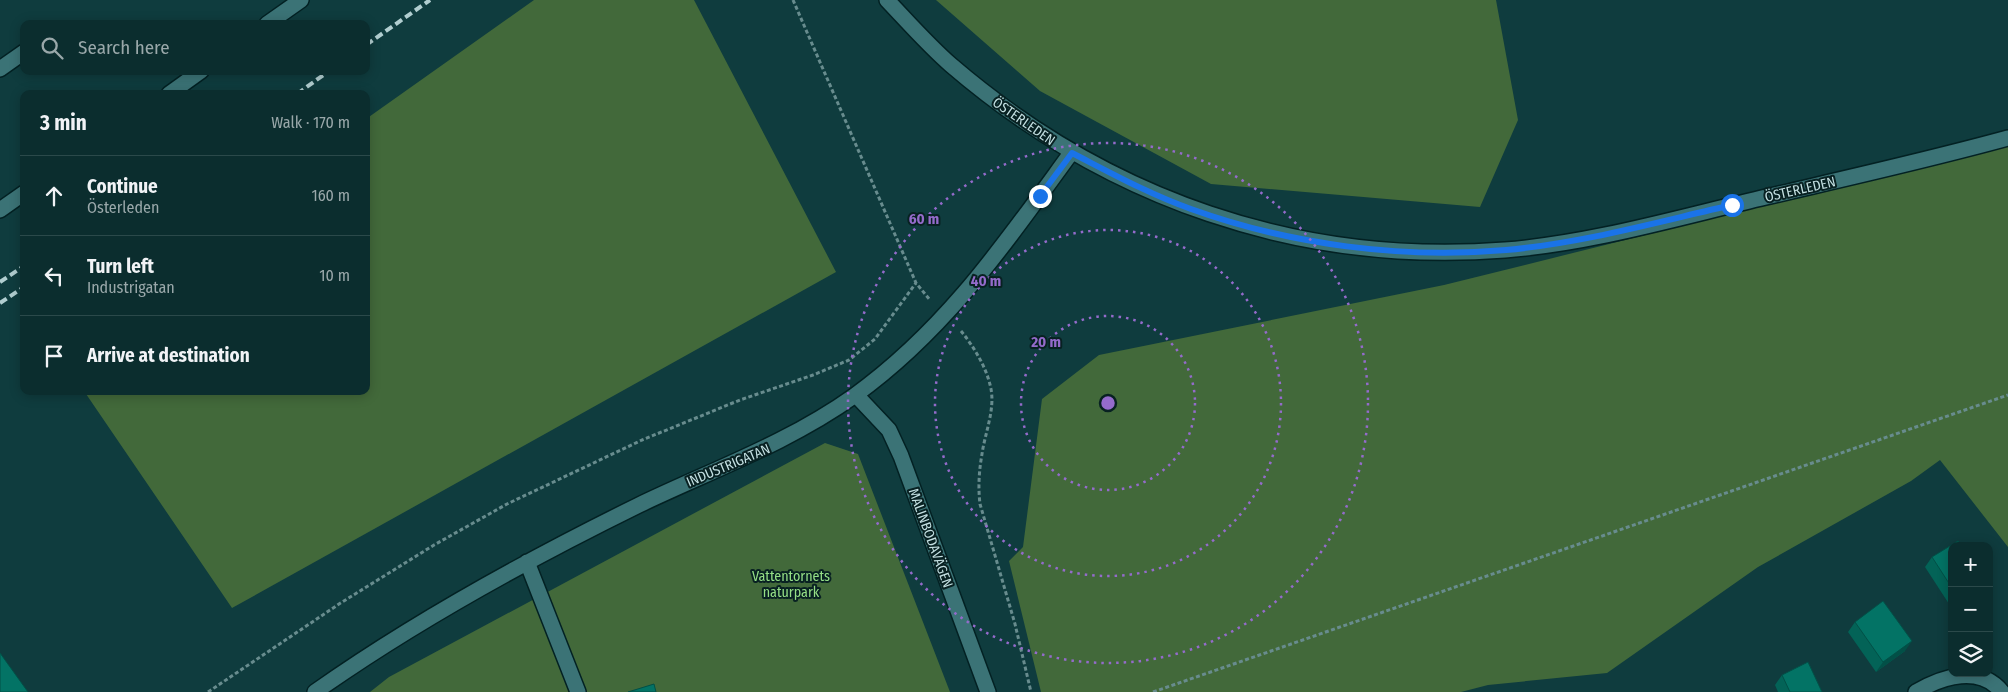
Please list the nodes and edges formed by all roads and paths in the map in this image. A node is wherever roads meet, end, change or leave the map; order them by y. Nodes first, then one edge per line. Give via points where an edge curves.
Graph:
1 (301, 0) edge
2 (887, 0) edge
3 (273, 20) edge
4 (20, 55) edge
5 (0, 68) edge
6 (195, 75) edge
7 (175, 90) edge
8 (2008, 138) edge
9 (1072, 153) junction
10 (20, 196) edge
11 (0, 210) edge
12 (916, 283) dead end
13 (856, 395) junction
14 (2008, 396) edge
15 (527, 562) junction
16 (208, 692) edge
17 (315, 692) edge
18 (578, 692) edge
19 (988, 692) edge
20 (1153, 692) edge
21 (1916, 692) edge
22 (2002, 692) edge

1 - 3 street
2 - 9 street, ÖSTERLEDEN via 949,64 1004,109
4 - 5 street
6 - 7 street
8 - 9 street, ÖSTERLEDEN via 1620,231 1506,250 1435,253 1364,249 1259,230 1191,209 1126,182
9 - 13 street, INDUSTRIGATAN via 986,269 946,316
10 - 11 street
12 - 16 path via 875,339 849,360 642,440 507,504 363,589
13 - 15 street, INDUSTRIGATAN via 768,448 696,478
13 - 19 street, MALINBODAVÄGEN via 889,430 901,456
14 - 20 path
15 - 17 street, INDUSTRIGATAN via 356,663
15 - 18 street
21 - 22 street via 1933,682 1972,675 1994,682

